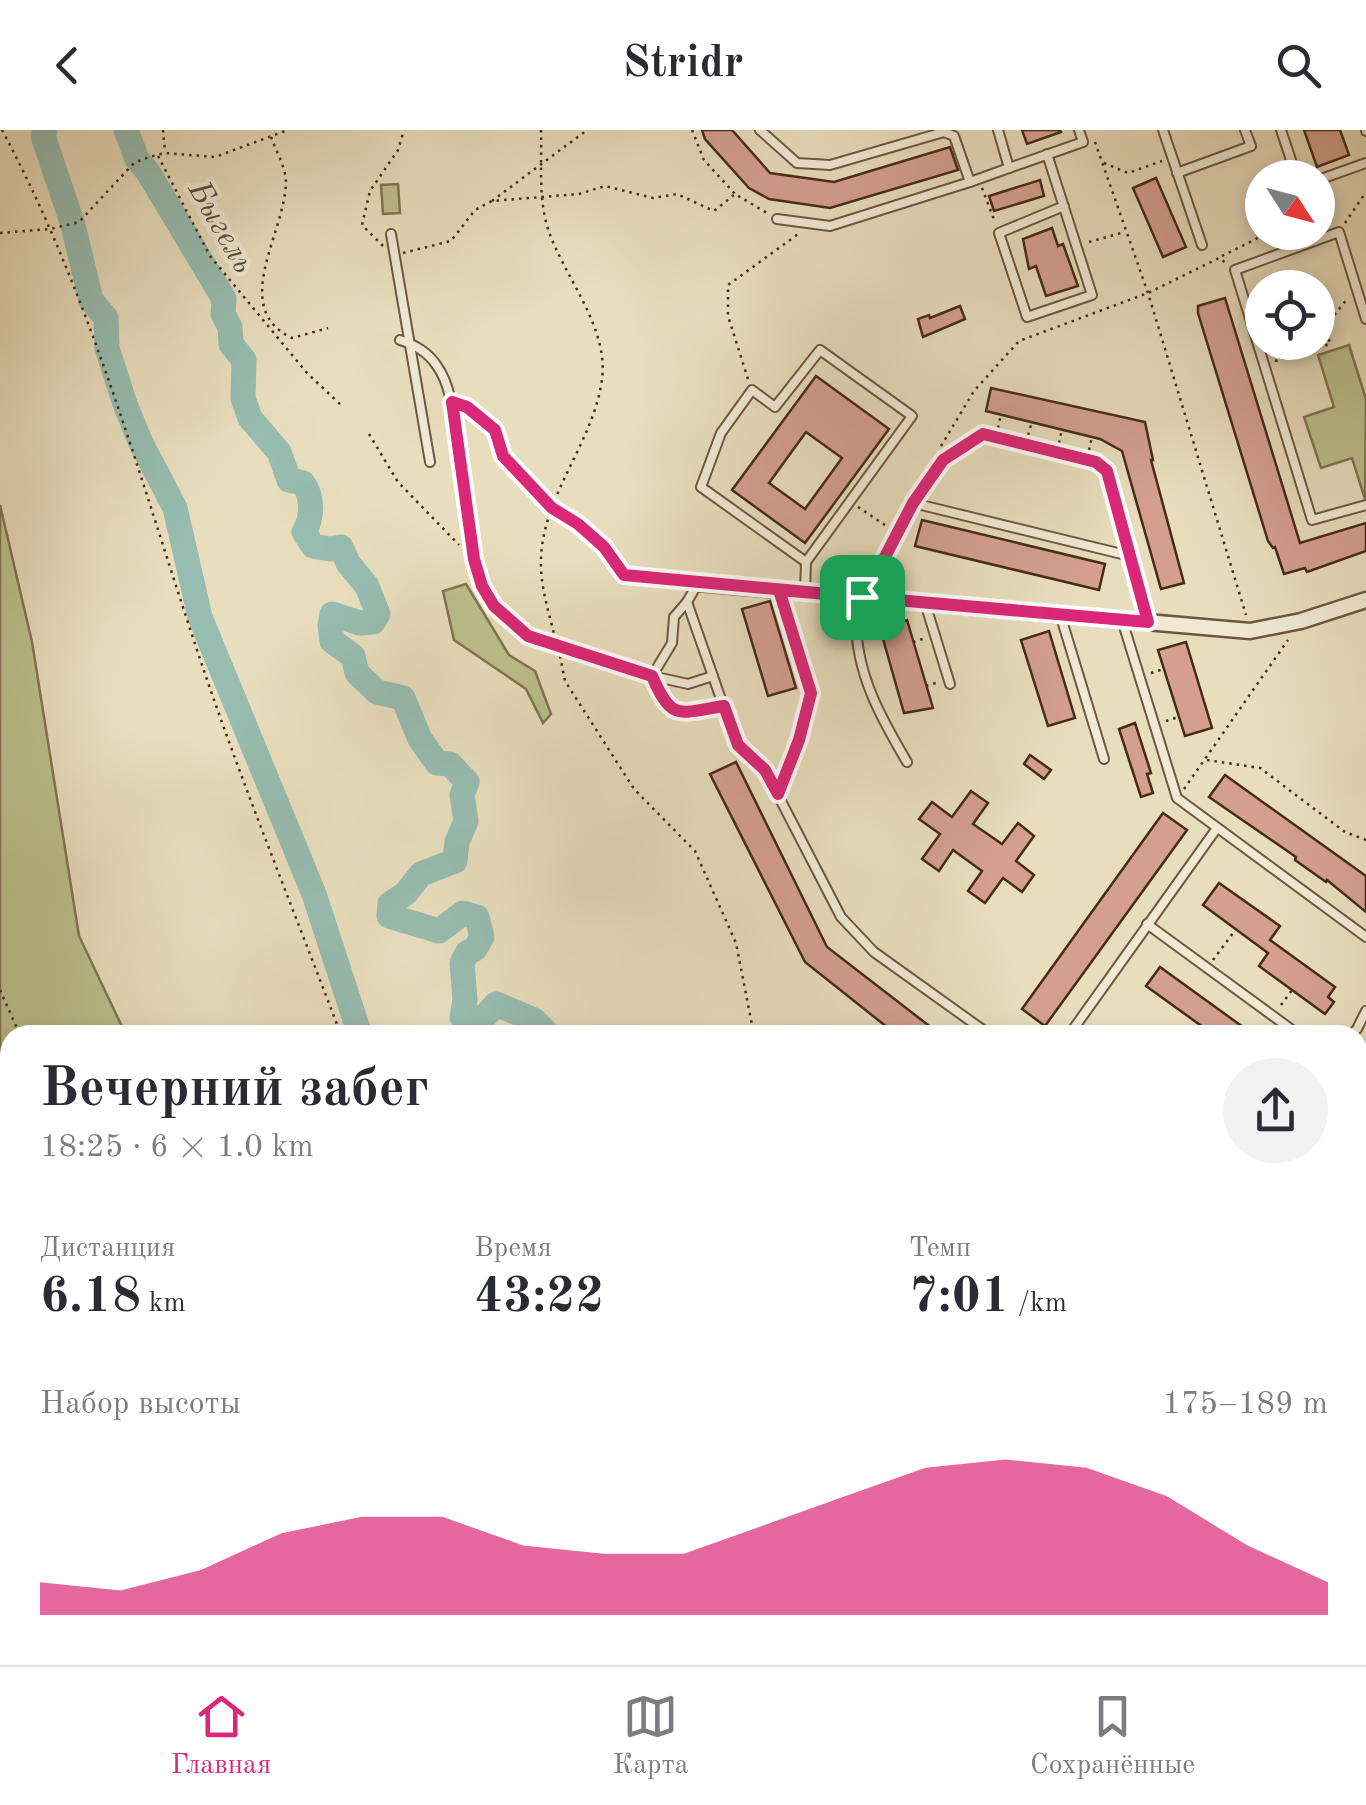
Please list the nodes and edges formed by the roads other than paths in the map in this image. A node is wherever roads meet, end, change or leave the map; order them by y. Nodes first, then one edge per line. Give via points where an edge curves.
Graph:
1 (760, 130) edge
2 (998, 130) edge
3 (1080, 130) edge
4 (1162, 130) edge
5 (1245, 130) edge
6 (1280, 130) edge
7 (1047, 154) junction
8 (1291, 160) edge
9 (1366, 163) edge
10 (1009, 168) junction
11 (1177, 172) junction
12 (1335, 174) edge
13 (974, 181) junction
14 (1064, 206) junction
15 (777, 220) road end
16 (391, 234) dead end
17 (1202, 245) dead end
18 (1366, 319) edge
19 (405, 341) junction
20 (430, 462) dead end
21 (913, 503) junction
22 (1366, 505) edge
23 (1130, 556) junction
24 (806, 562) junction
25 (624, 575) road end
26 (698, 583) junction
27 (779, 590) junction
28 (805, 592) junction
29 (864, 597) junction
30 (1366, 600) edge
31 (687, 602) junction
32 (926, 602) junction
33 (1060, 614) junction
34 (1122, 620) junction
35 (1148, 622) junction
36 (652, 676) junction
37 (713, 676) junction
38 (950, 684) dead end
39 (811, 693) road end
40 (724, 706) junction
41 (1104, 760) dead end
42 (908, 762) dead end
43 (1217, 828) junction
44 (1148, 924) junction
45 (1366, 937) edge
46 (976, 1025) edge
47 (1076, 1025) edge
48 (1285, 1025) edge

1 - 13 lane via 796,163 830,165 944,132 954,136
2 - 10 lane
3 - 7 lane via 1083,142
4 - 11 lane
5 - 11 lane via 1251,146
6 - 8 lane
7 - 10 lane
7 - 14 lane
9 - 12 lane
10 - 13 lane
11 - 17 lane
13 - 15 lane via 830,226
14 - 14 lane via 1092,295 1027,316 999,233
16 - 19 lane
18 - 22 lane via 1339,232 1235,270 1312,520
19 - 20 lane
19 - 36 lane via 438,366 452,402 474,559 494,606 528,636
21 - 23 lane
21 - 23 lane via 943,460 983,434 1096,462 1107,471
21 - 29 lane
23 - 35 lane
24 - 24 lane via 702,487 721,433 752,390 775,407 820,350 912,416
24 - 28 lane
25 - 26 lane
26 - 27 street
26 - 31 lane
27 - 28 street
27 - 39 lane
28 - 29 street
29 - 32 street
29 - 42 lane via 856,616 866,680 875,709
30 - 35 street via 1250,631
31 - 36 lane via 674,617 672,643
31 - 37 lane
32 - 33 street
32 - 38 lane
33 - 34 street
33 - 41 lane
34 - 35 street
34 - 43 lane via 1177,798
36 - 37 lane via 688,684
36 - 40 lane via 664,705 679,712
37 - 40 lane
40 - 46 lane via 738,745 765,770 840,917 874,952
43 - 44 lane
43 - 45 lane
44 - 47 lane
44 - 48 lane

